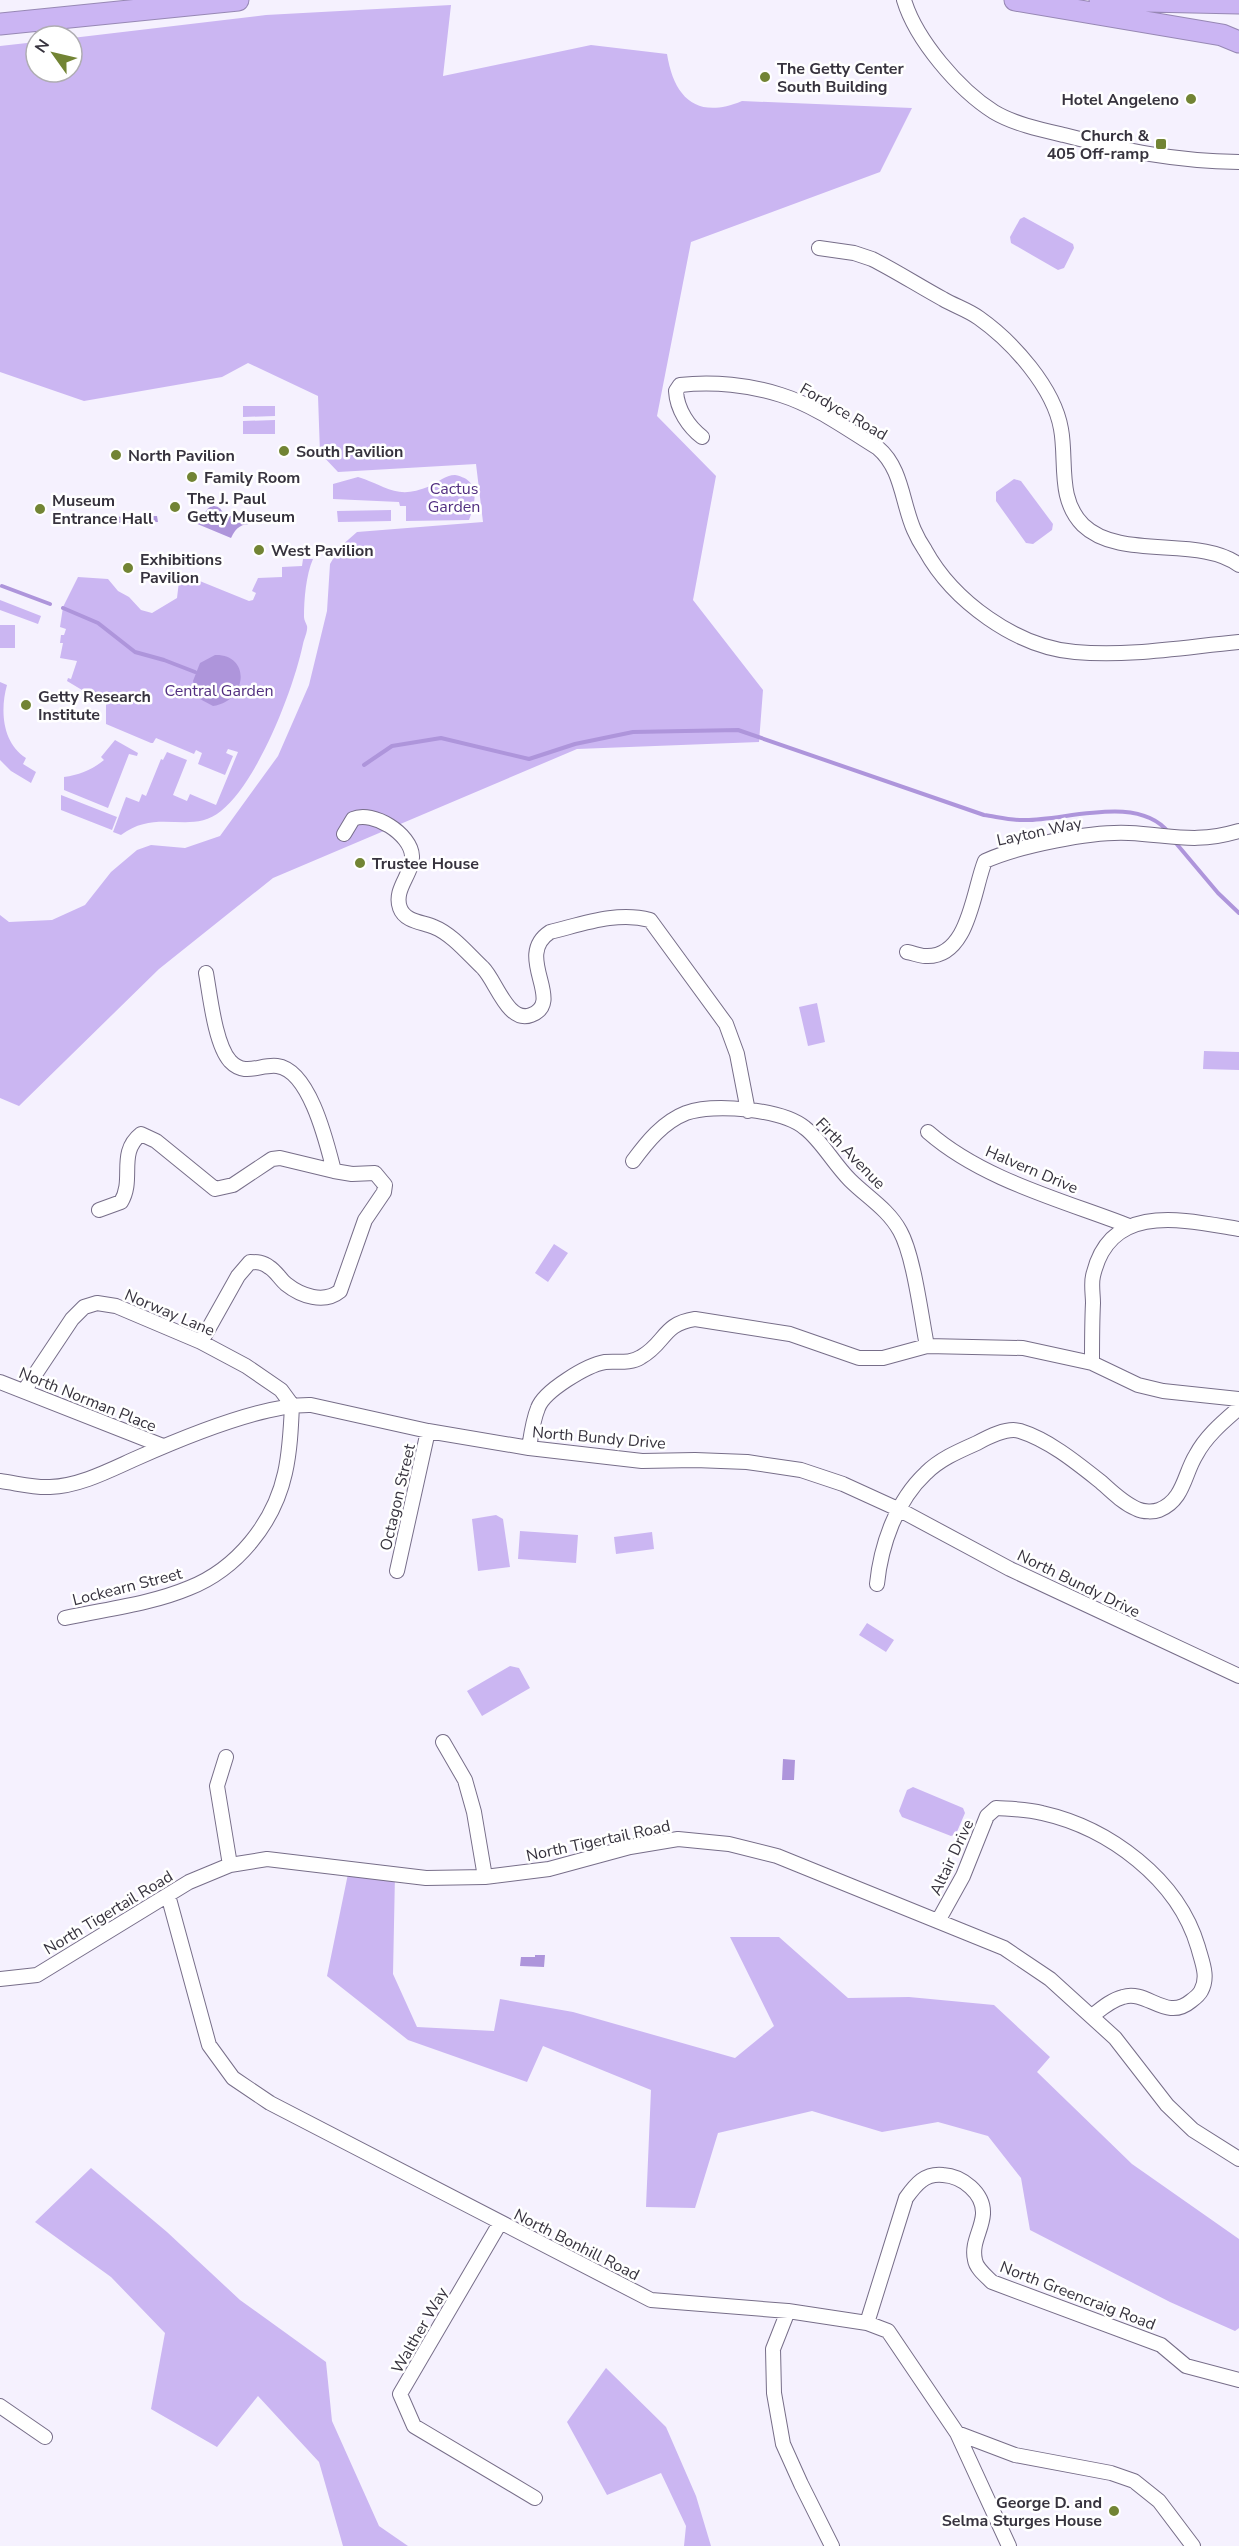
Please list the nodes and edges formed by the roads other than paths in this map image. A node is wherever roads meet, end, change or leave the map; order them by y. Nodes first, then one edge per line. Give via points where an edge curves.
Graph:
1 (124, 0) edge
2 (238, 0) edge
3 (904, 0) edge
4 (1015, 0) edge
5 (1100, 0) edge
6 (1239, 3) edge
7 (0, 11) edge
8 (0, 24) edge
9 (1239, 42) edge
10 (1239, 162) edge
11 (819, 248) dead end
12 (702, 437) dead end
13 (1239, 565) edge
14 (1239, 642) edge
15 (1239, 831) edge
16 (344, 834) dead end
17 (907, 952) dead end
18 (206, 973) dead end
19 (748, 1111) junction
20 (928, 1132) dead end
21 (633, 1161) dead end
22 (334, 1171) junction
23 (99, 1210) dead end
24 (1129, 1226) junction
25 (1239, 1229) edge
26 (201, 1342) junction
27 (927, 1346) junction
28 (1092, 1363) junction
29 (0, 1382) edge
30 (24, 1391) junction
31 (1239, 1399) edge
32 (292, 1405) junction
33 (1239, 1408) edge
34 (428, 1431) junction
35 (163, 1446) junction
36 (529, 1448) junction
37 (0, 1481) edge
38 (900, 1510) junction
39 (397, 1570) dead end
40 (878, 1584) dead end
41 (65, 1618) dead end
42 (1239, 1676) edge
43 (443, 1742) dead end
44 (226, 1756) dead end
45 (230, 1864) junction
46 (485, 1877) junction
47 (168, 1895) junction
48 (938, 1922) junction
49 (0, 1979) edge
50 (1092, 2016) junction
51 (1239, 2159) edge
52 (500, 2223) junction
53 (788, 2311) junction
54 (867, 2324) junction
55 (1239, 2380) edge
56 (0, 2406) edge
57 (957, 2433) junction
58 (45, 2437) dead end
59 (535, 2498) dead end
60 (832, 2546) edge
61 (1009, 2546) edge
62 (1193, 2546) edge

1 - 7 highway
2 - 8 highway
3 - 10 street via 928,46 962,87 995,113 1041,130 1133,153 1195,162
4 - 9 highway via 1222,35
5 - 6 highway
11 - 13 street via 872,259 978,318 1017,353 1041,382 1057,415 1062,430 1067,498 1090,530 1116,542 1219,554
12 - 14 street, Fordyce Road via 691,429 680,406 676,392 680,385 720,384 782,395 810,407 878,448 894,468 914,530 949,585 996,624 1027,639 1072,652 1110,653
15 - 17 street, Layton Way via 1219,837 1179,839 1128,832 1065,839 998,856 985,861 964,930 954,945 927,957
16 - 19 street via 353,819 375,818 407,842 412,865 400,888 400,908 407,917 444,933 490,976 512,1011 522,1016 540,1009 544,1000 535,957 543,936 612,917 634,915 650,920 726,1023 733,1037
18 - 22 street via 220,1037 230,1060 242,1069 280,1066 292,1073 313,1104
19 - 21 street, Firth Avenue via 685,1113 649,1139
19 - 27 street, Firth Avenue via 776,1114 807,1129 837,1167 889,1214 908,1253
20 - 24 street, Halvern Drive via 946,1148 1006,1179
22 - 23 street via 272,1159 233,1185 215,1189 156,1141 141,1134 128,1148 126,1194 121,1202
22 - 26 street via 375,1173 385,1185 365,1220 339,1291 321,1299 303,1294 288,1286 270,1267 250,1262
24 - 25 street via 1168,1218
24 - 28 street via 1111,1241 1093,1276
26 - 30 street, Norway Lane via 116,1306 97,1303 84,1307 72,1319
26 - 32 street, Norway Lane via 281,1390
27 - 28 street via 1023,1348
27 - 36 street via 883,1358 859,1358 790,1334 695,1319 681,1321 638,1359 594,1365 552,1391 537,1408
28 - 31 street via 1163,1391
29 - 30 street, North Norman Place
30 - 35 street, North Norman Place
32 - 34 street, North Bundy Drive via 311,1405
32 - 35 street, North Bundy Drive
32 - 41 street, Lockearn Street via 285,1474 274,1506 256,1537 235,1559 191,1588
33 - 38 street via 1207,1438 1182,1489 1171,1503 1158,1510 1140,1511 1124,1502 1065,1456 1017,1430 992,1435 934,1467 912,1488
34 - 36 street, North Bundy Drive
34 - 39 street, Octagon Street
35 - 37 street, North Bundy Drive via 72,1483 50,1487
36 - 38 street, North Bundy Drive via 642,1461 747,1462 801,1470
38 - 40 street via 885,1539
38 - 42 street, North Bundy Drive via 1010,1569
43 - 46 street via 465,1780
44 - 45 street via 217,1786
45 - 46 street, North Tigertail Road via 267,1859 426,1878
45 - 47 street, North Tigertail Road
46 - 48 street, North Tigertail Road via 549,1869 630,1847 678,1839 729,1844 777,1856
47 - 49 street, North Tigertail Road via 37,1975
47 - 52 street, North Bonhill Road via 209,2045 233,2078 270,2103
48 - 50 street, North Tigertail Road via 1004,1948 1050,1979
48 - 50 street, Altair Drive via 963,1876 987,1816 996,1808 1042,1813 1113,1841 1163,1885 1184,1915 1206,1976 1201,1993 1187,2004 1170,2009 1124,1996
50 - 51 street, North Tigertail Road via 1115,2038 1167,2105 1193,2130
52 - 53 street, North Bonhill Road via 651,2300
52 - 59 street, Walther Way via 400,2394 414,2427
53 - 54 street, North Bonhill Road
53 - 60 street via 773,2349 774,2393 783,2444
54 - 55 street, North Greencraig Road via 906,2198 917,2182 935,2174 955,2175 974,2190 983,2213 974,2242 975,2262 992,2282 1161,2345 1185,2366
54 - 57 street, North Bonhill Road via 888,2331
56 - 58 street
57 - 61 street, North Bonhill Road
57 - 62 street via 1015,2455 1134,2481 1159,2500

